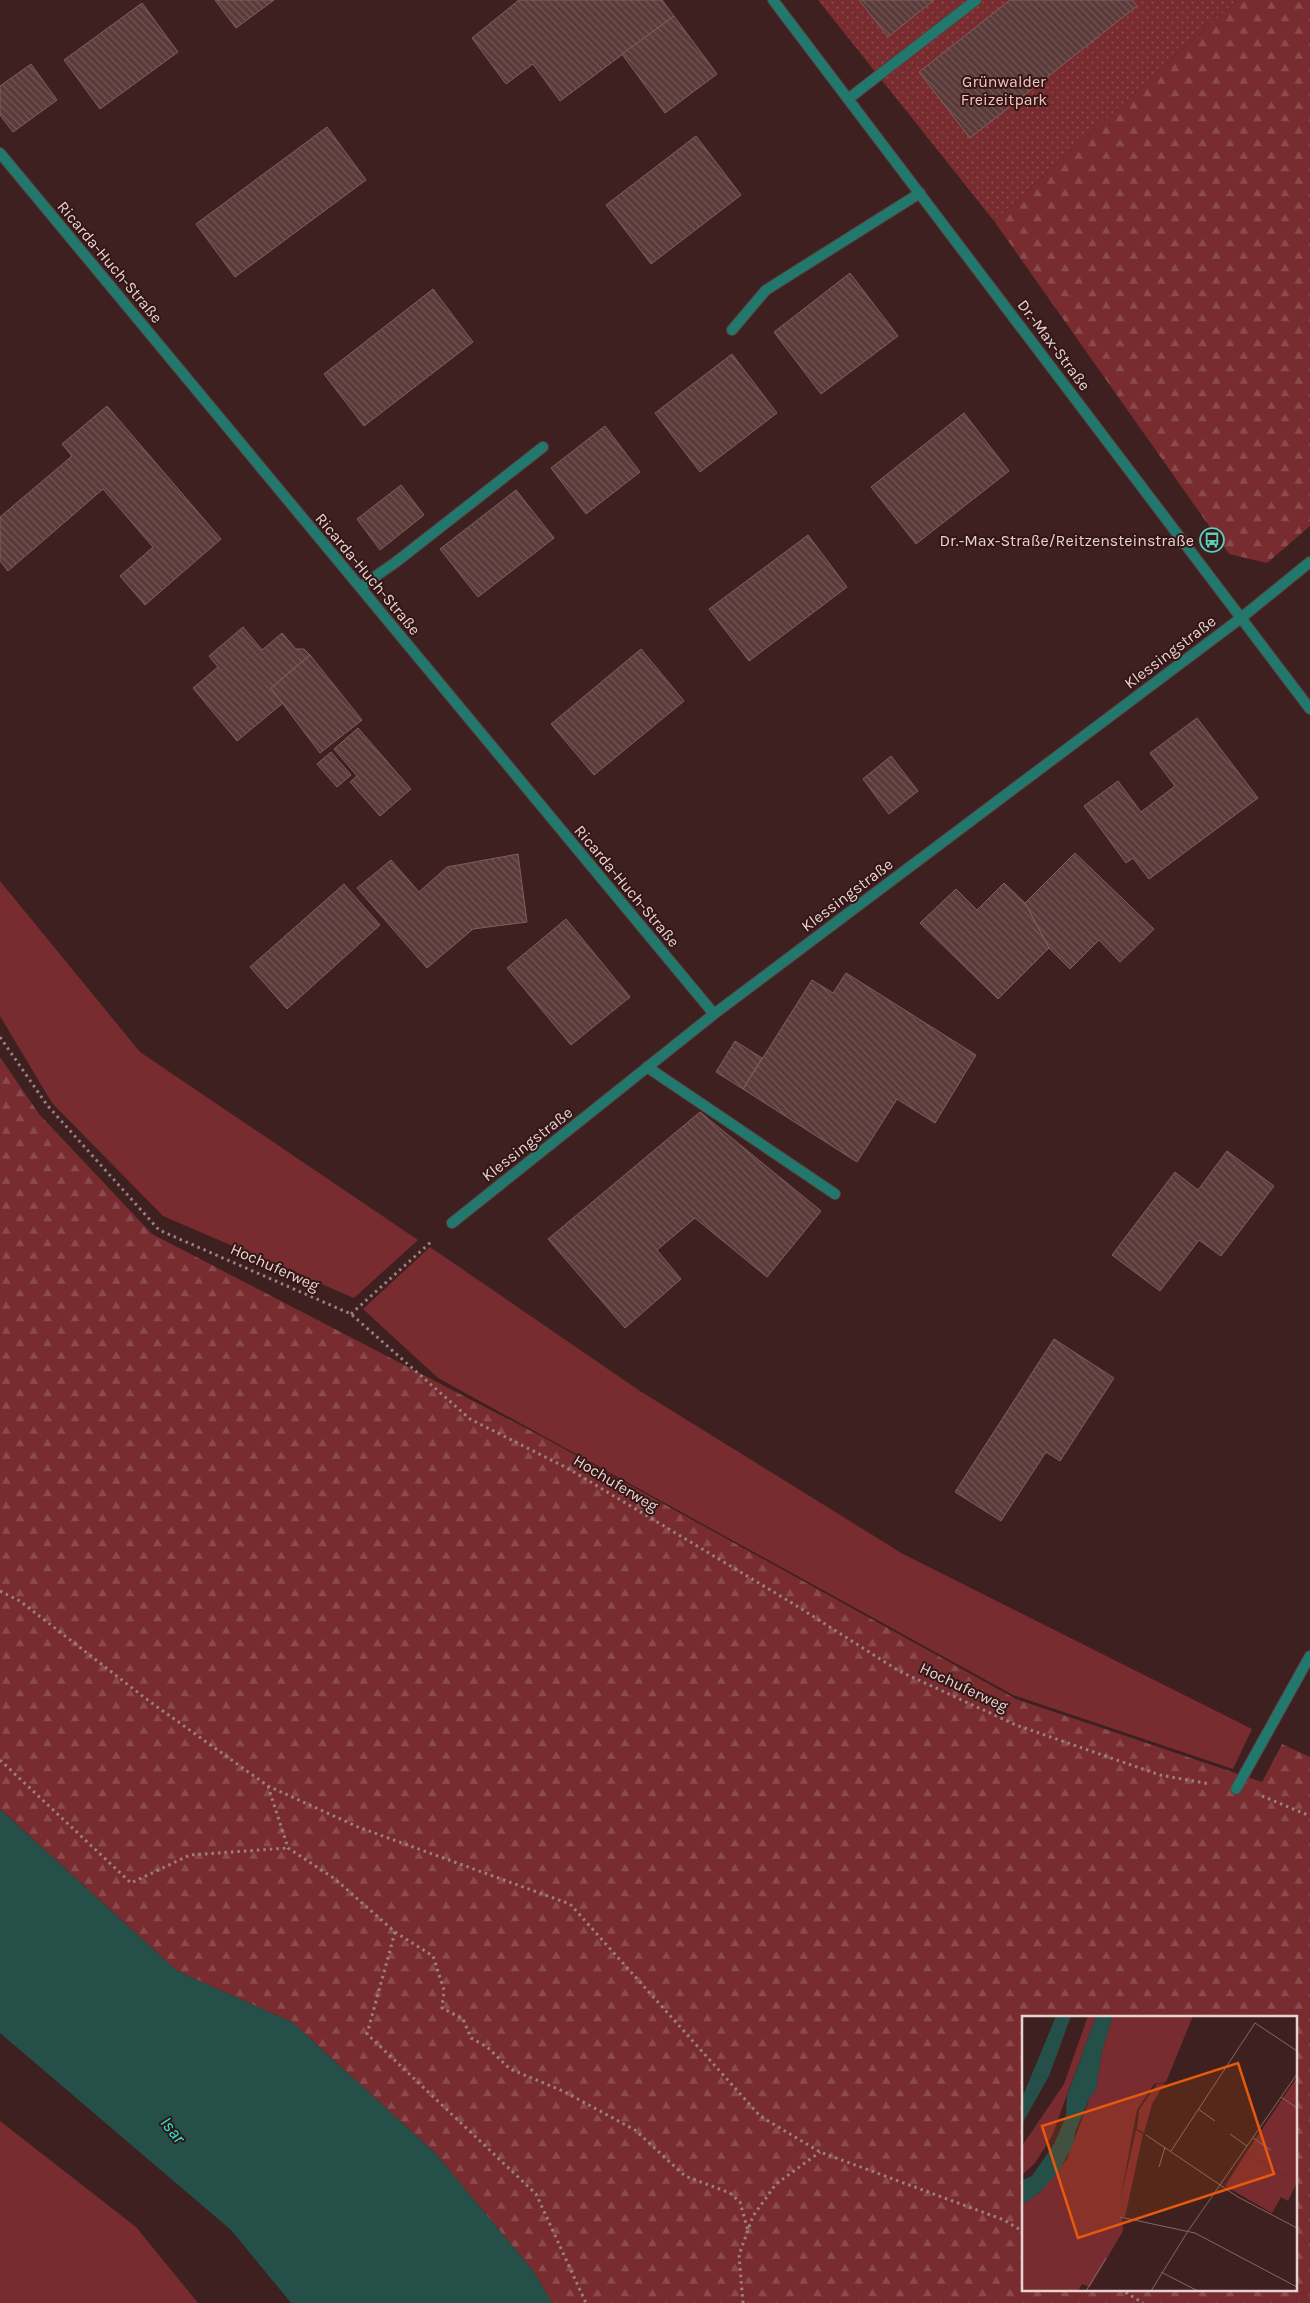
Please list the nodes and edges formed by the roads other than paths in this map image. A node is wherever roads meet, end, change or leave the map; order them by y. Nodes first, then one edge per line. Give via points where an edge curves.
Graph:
1 (773, 0) edge
2 (976, 0) edge
3 (848, 99) junction
4 (0, 153) edge
5 (920, 194) junction
6 (732, 330) dead end
7 (543, 447) dead end
8 (1310, 562) edge
9 (360, 587) junction
10 (1241, 618) junction
11 (1310, 709) edge
12 (714, 1014) junction
13 (648, 1068) junction
14 (835, 1194) dead end
15 (452, 1223) road end
16 (1310, 1656) edge
17 (1236, 1789) road end

1 - 3 street, Dr.-Max-Straße
2 - 3 street
3 - 5 street, Dr.-Max-Straße
4 - 9 street, Ricarda-Huch-Straße
5 - 6 street via 766,290
5 - 10 street, Dr.-Max-Straße
7 - 9 street
8 - 10 street, Klessingstraße
9 - 12 street, Ricarda-Huch-Straße
10 - 11 street, Dr.-Max-Straße
10 - 12 street, Klessingstraße
12 - 13 street, Klessingstraße
13 - 14 street
13 - 15 street, Klessingstraße
16 - 17 street

